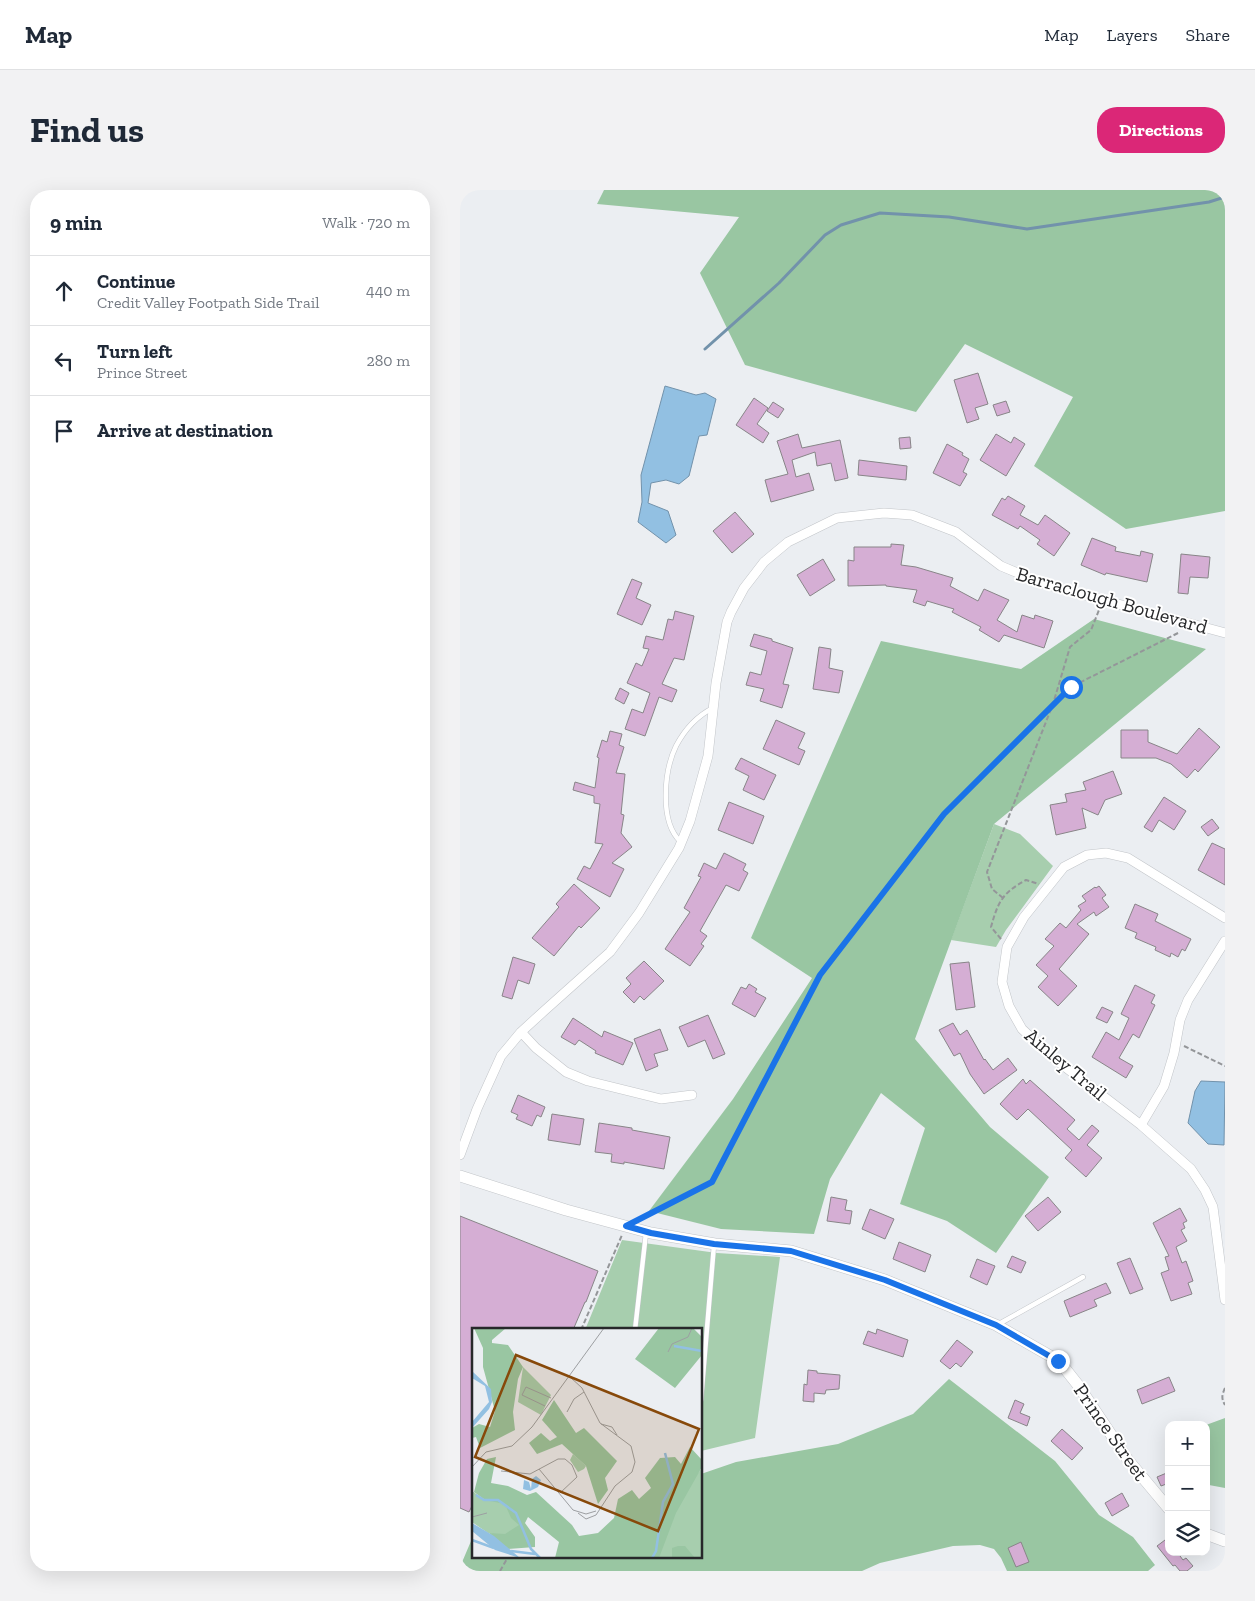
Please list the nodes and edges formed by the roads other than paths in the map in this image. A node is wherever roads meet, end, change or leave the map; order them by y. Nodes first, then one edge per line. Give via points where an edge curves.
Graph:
1 (1225, 633) edge
2 (715, 707) junction
3 (681, 842) junction
4 (1225, 918) edge
5 (1225, 941) edge
6 (521, 1032) junction
7 (692, 1095) dead end
8 (1141, 1125) junction
9 (460, 1155) edge
10 (460, 1176) edge
11 (646, 1232) junction
12 (714, 1244) junction
13 (1083, 1277) dead end
14 (1225, 1300) edge
15 (996, 1325) junction
16 (635, 1328) edge
17 (702, 1388) edge
18 (1165, 1505) edge
19 (1210, 1535) edge
20 (1225, 1541) edge

1 - 2 street, Barraclough Boulevard via 1044,584 1001,566 956,532 912,515 884,513 837,518 788,542 764,562 744,588 727,622
2 - 3 street, Barraclough Boulevard via 708,756
2 - 3 lane via 698,717 687,729 671,761 666,782 667,810 671,827
3 - 6 street, Barraclough Boulevard via 639,913 610,952
4 - 8 street, Ainley Trail via 1128,858 1106,853 1087,854 1064,867 1024,917 1008,946 1002,982 1022,1029
5 - 8 street via 1188,1000 1164,1086
6 - 7 street via 566,1072 588,1081 661,1099
6 - 9 street, Barraclough Boulevard via 501,1056
8 - 14 street, Ainley Trail via 1192,1168 1205,1190 1213,1207
10 - 11 street, Prince Street
11 - 12 street, Prince Street
11 - 16 lane
12 - 15 street, Prince Street via 791,1251 885,1280
12 - 17 lane
13 - 15 lane
15 - 18 street, Prince Street via 1058,1361 1128,1460
19 - 20 street

